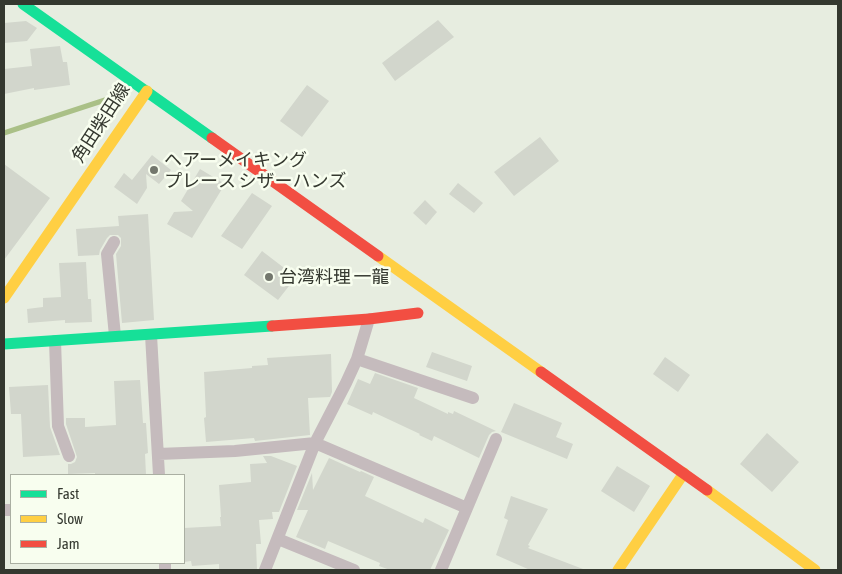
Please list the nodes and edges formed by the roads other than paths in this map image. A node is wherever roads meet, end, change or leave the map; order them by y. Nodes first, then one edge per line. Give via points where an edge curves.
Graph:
1 (23, 4) edge
2 (147, 91) junction
3 (114, 242) dead end
4 (4, 298) edge
5 (418, 313) dead end
6 (369, 319) junction
7 (151, 335) junction
8 (115, 336) junction
9 (55, 341) junction
10 (4, 344) edge
11 (357, 359) junction
12 (473, 398) dead end
13 (496, 439) dead end
14 (315, 444) junction
15 (158, 454) junction
16 (69, 456) dead end
17 (684, 473) junction
18 (159, 474) edge
19 (467, 508) junction
20 (278, 539) junction
21 (265, 570) edge
22 (354, 570) edge
23 (441, 570) edge
24 (618, 570) edge
25 (816, 570) edge

1 - 2 street, 角田柴田線
2 - 4 street, 角田柴田線
2 - 17 street
3 - 8 street via 107,254
5 - 6 street
6 - 7 street
6 - 11 street
7 - 8 street
7 - 15 street
8 - 9 street
9 - 10 street
9 - 16 street via 58,426
11 - 12 street
11 - 14 street
13 - 19 street
14 - 15 street
14 - 19 street
14 - 20 street
15 - 18 street
17 - 24 street
17 - 25 street
19 - 23 street
20 - 21 street
20 - 22 street

